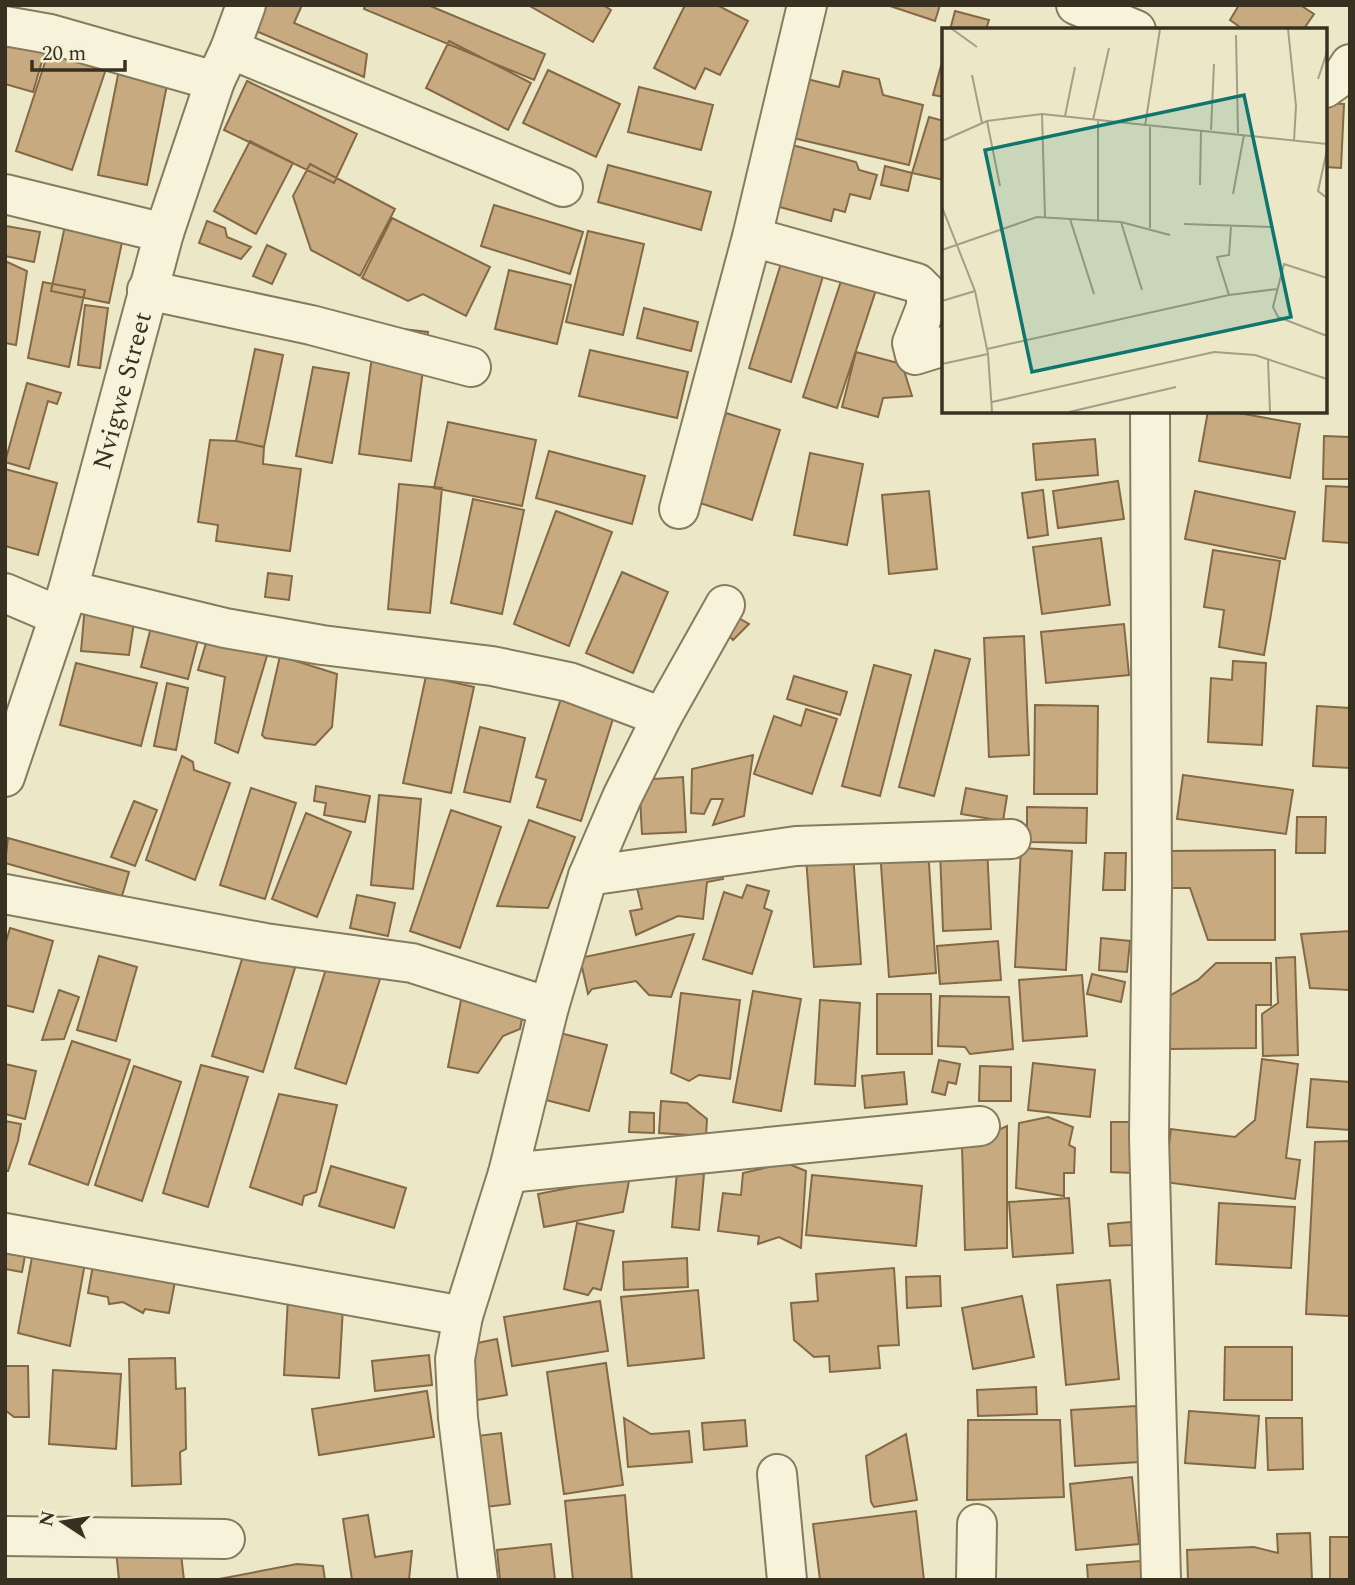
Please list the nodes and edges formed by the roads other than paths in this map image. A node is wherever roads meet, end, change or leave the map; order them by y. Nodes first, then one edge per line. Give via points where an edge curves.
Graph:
1 (246, 5) edge
2 (807, 5) edge
3 (1076, 5) edge
4 (5, 26) edge
5 (1131, 28) edge
6 (223, 65) junction
7 (1350, 65) edge
8 (1327, 87) edge
9 (563, 187) dead end
10 (5, 194) edge
11 (164, 233) junction
12 (752, 237) junction
13 (148, 290) junction
14 (942, 347) edge
15 (471, 367) dead end
16 (1150, 413) edge
17 (679, 509) dead end
18 (5, 593) edge
19 (64, 603) junction
20 (725, 605) dead end
21 (662, 716) junction
22 (5, 777) edge
23 (1011, 839) dead end
24 (588, 876) junction
25 (5, 894) edge
26 (549, 1007) junction
27 (979, 1126) dead end
28 (508, 1172) junction
29 (5, 1233) edge
30 (463, 1316) junction
31 (777, 1474) dead end
32 (977, 1524) dead end
33 (5, 1536) edge
34 (225, 1539) dead end
35 (478, 1580) edge
36 (787, 1580) edge
37 (975, 1580) edge
38 (1161, 1580) edge

1 - 6 street, Nvigwe Street
2 - 12 street
3 - 5 street
4 - 6 street
6 - 9 street
6 - 11 street, Nvigwe Street
7 - 8 street
10 - 11 street
11 - 13 street, Nvigwe Street
12 - 14 street via 917,283 926,292 926,307 912,343 915,355
12 - 17 street
13 - 15 street via 311,325
13 - 19 street, Nvigwe Street
16 - 38 street via 1149,1137
18 - 19 street
19 - 21 street via 322,645 492,666 569,682
19 - 22 street, Nvigwe Street
20 - 21 street
21 - 24 street
23 - 24 street via 796,846
24 - 26 street
25 - 26 street via 265,943 412,963
26 - 28 street
27 - 28 street
28 - 30 street
29 - 30 street
30 - 35 street via 455,1360 458,1418
31 - 36 street
32 - 37 street
33 - 34 street

